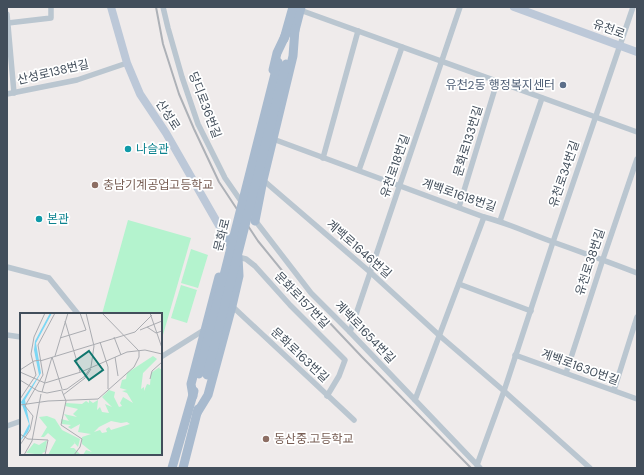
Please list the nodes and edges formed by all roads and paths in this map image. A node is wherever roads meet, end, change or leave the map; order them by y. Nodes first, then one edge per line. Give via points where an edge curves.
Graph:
1 (51, 7) edge
2 (111, 7) edge
3 (163, 7) edge
4 (460, 7) edge
5 (514, 7) edge
6 (633, 7) edge
7 (298, 8) edge
8 (528, 9) edge
9 (7, 14) edge
10 (8, 23) edge
11 (295, 29) junction
12 (358, 31) junction
13 (286, 34) junction
14 (620, 46) junction
15 (402, 47) junction
16 (637, 52) edge
17 (442, 62) junction
18 (127, 63) junction
19 (282, 63) junction
20 (497, 82) junction
21 (14, 93) junction
22 (7, 94) edge
23 (542, 98) junction
24 (595, 117) junction
25 (637, 132) edge
26 (273, 139) junction
27 (323, 158) junction
28 (637, 159) edge
29 (359, 170) junction
30 (263, 180) junction
31 (400, 186) junction
32 (243, 204) junction
33 (459, 207) junction
34 (484, 217) junction
35 (255, 221) junction
36 (500, 221) junction
37 (221, 229) junction
38 (553, 242) junction
39 (225, 257) junction
40 (238, 257) junction
41 (603, 259) junction
42 (7, 267) edge
43 (370, 272) junction
44 (637, 273) edge
45 (459, 284) junction
46 (232, 306) junction
47 (530, 311) junction
48 (77, 313) edge
49 (637, 317) edge
50 (204, 330) junction
51 (350, 332) junction
52 (7, 335) edge
53 (440, 336) junction
54 (20, 337) edge
55 (515, 355) junction
56 (162, 356) edge
57 (566, 373) junction
58 (203, 374) junction
59 (614, 390) junction
60 (504, 391) junction
61 (193, 396) junction
62 (328, 396) junction
63 (637, 399) edge
64 (416, 400) junction
65 (197, 413) junction
66 (354, 420) dead end
67 (20, 421) edge
68 (7, 426) edge
69 (479, 466) edge
70 (172, 468) edge
71 (183, 468) edge
72 (590, 468) edge

1 - 10 street via 51,18
2 - 18 main road, 산성로
3 - 32 street, 당디로36번길 via 198,124 225,178
4 - 17 street, 유천로18번길
5 - 8 main road, 유천로
6 - 14 street, 유천로34번길
7 - 11 main road, 문화로
7 - 12 street
7 - 13 main road, 문화로
8 - 14 main road, 유천로
9 - 10 street
10 - 21 street
11 - 19 main road, 문화로
11 - 26 main road via 293,56
12 - 15 street
12 - 27 street
13 - 19 main road, 문화로
13 - 32 main road via 277,53
14 - 16 main road, 유천로
14 - 24 street, 유천로34번길
15 - 17 street
15 - 29 street
17 - 20 street
17 - 31 street, 유천로18번길
18 - 21 street, 산성로138번길 via 76,80
18 - 37 main road, 산성로 via 140,94 166,133
19 - 58 main road, 문화로, bridge
20 - 23 street
20 - 33 street, 문화로133번길
21 - 22 street, 산성로138번길
23 - 24 street
23 - 36 street
24 - 25 street
24 - 38 street, 유천로34번길
26 - 27 street, 계백로1618번길
26 - 30 main road
27 - 29 street, 계백로1618번길
28 - 41 street, 유천로38번길
29 - 31 street, 계백로1618번길
30 - 35 main road
30 - 43 street, 계백로1646번길
31 - 33 street, 계백로1618번길
31 - 43 street, 유천로18번길
32 - 35 street, 계백로1654번길
33 - 34 street, 계백로1618번길
34 - 36 street, 계백로1618번길
34 - 45 street
35 - 51 street, 계백로1654번길 via 311,293
36 - 38 street, 계백로1618번길
37 - 39 main road via 226,247
37 - 40 main road
38 - 41 street, 계백로1618번길
38 - 47 street, 유천로34번길
39 - 40 street, 문화로157번길
39 - 50 main road
40 - 46 main road via 239,276
40 - 62 street, 문화로157번길 via 255,266 345,360
41 - 44 street, 계백로1618번길
41 - 57 street, 유천로38번길
42 - 48 street via 49,278
43 - 51 street, 유천로18번길
43 - 53 street, 계백로1646번길
45 - 47 street
45 - 53 street
46 - 62 street, 문화로163번길
46 - 65 main road via 208,395
47 - 55 street, 유천로34번길
49 - 59 street
50 - 56 street
50 - 61 main road via 191,384
51 - 64 street, 계백로1654번길
52 - 54 street
53 - 60 street, 계백로1646번길
53 - 64 street
55 - 57 street, 계백로1630번길
55 - 60 street, 유천로34번길
57 - 59 street, 계백로1630번길
58 - 61 main road, 문화로
58 - 65 main road, 문화로
59 - 63 street, 계백로1630번길
60 - 69 street, 유천로34번길
60 - 72 street, 계백로1646번길
61 - 70 main road, 문화로
62 - 66 street, 문화로163번길
64 - 69 street, 계백로1654번길
65 - 71 main road, 문화로
67 - 68 street

